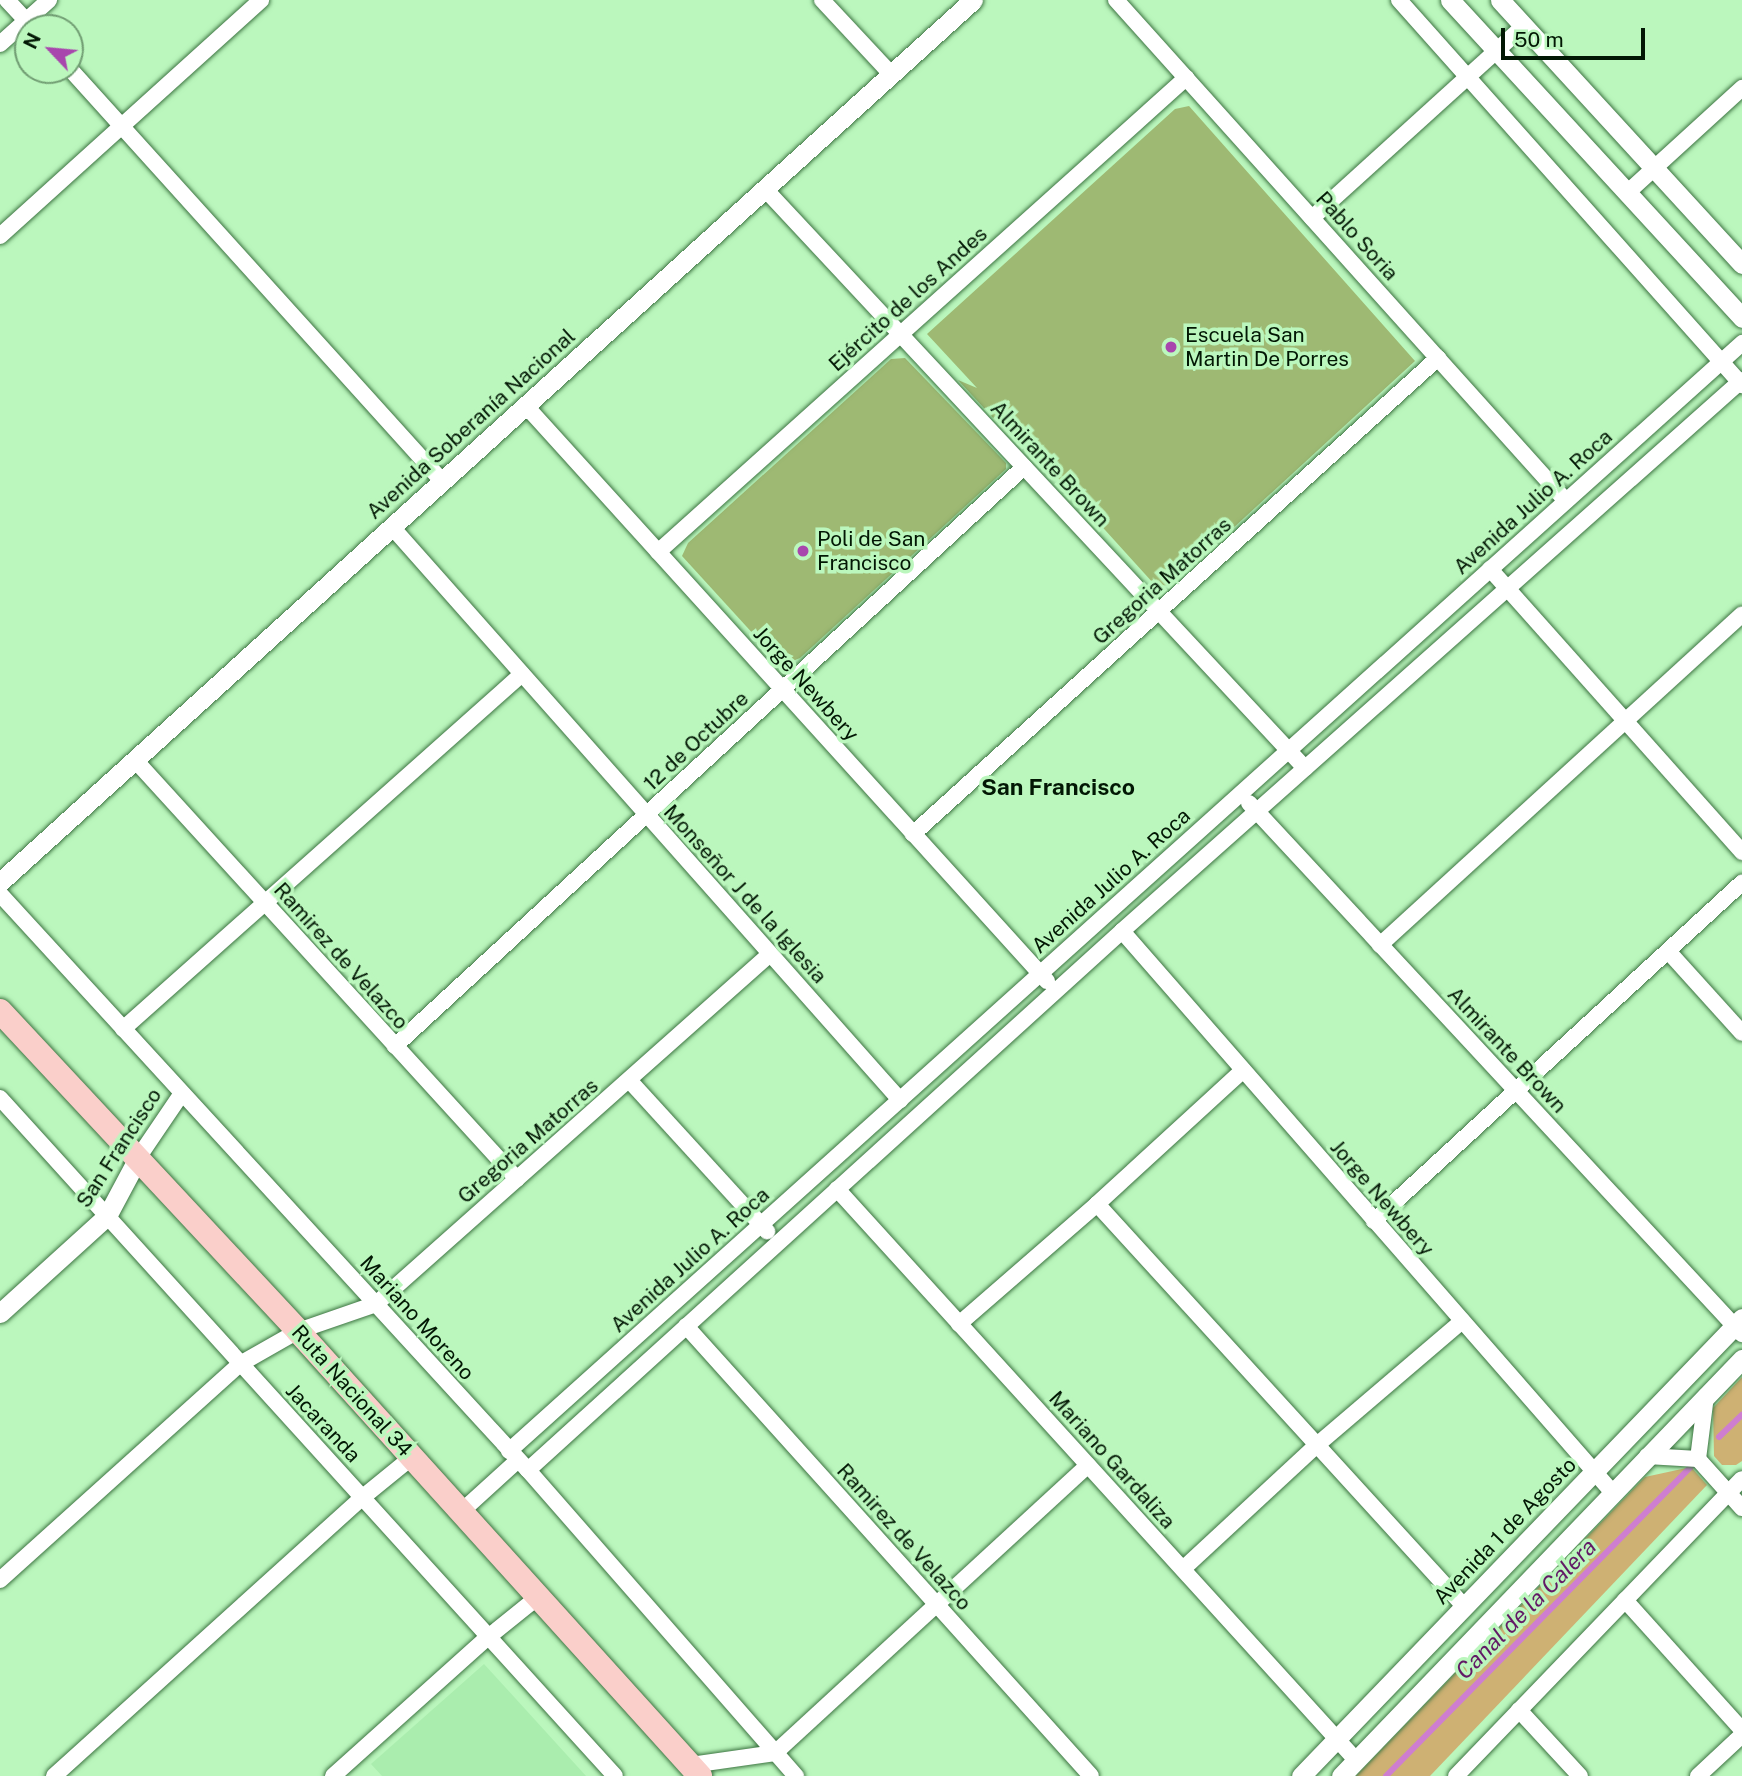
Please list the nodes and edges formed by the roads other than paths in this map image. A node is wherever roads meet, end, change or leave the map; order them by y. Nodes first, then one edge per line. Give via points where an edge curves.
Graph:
1 (7, 0) edge
2 (49, 0) edge
3 (261, 0) edge
4 (822, 0) edge
5 (973, 0) edge
6 (1116, 0) edge
7 (1399, 0) edge
8 (1450, 0) edge
9 (1500, 0) edge
10 (20, 14) edge
11 (37, 14) edge
12 (1524, 26) junction
13 (1497, 51) junction
14 (891, 74) junction
15 (1186, 78) junction
16 (1468, 78) junction
17 (83, 84) edge
18 (1742, 88) edge
19 (121, 126) junction
20 (1654, 168) junction
21 (765, 189) junction
22 (1627, 193) junction
23 (1312, 218) junction
24 (0, 236) edge
25 (1742, 264) edge
26 (1742, 318) edge
27 (901, 334) junction
28 (1742, 343) edge
29 (1438, 358) junction
30 (1721, 362) junction
31 (1741, 383) edge
32 (526, 406) junction
33 (1024, 467) junction
34 (443, 481) junction
35 (1566, 501) junction
36 (392, 527) junction
37 (658, 552) junction
38 (1490, 569) junction
39 (1507, 588) junction
40 (1160, 612) junction
41 (1742, 615) edge
42 (522, 674) junction
43 (783, 689) junction
44 (1627, 720) junction
45 (1289, 750) junction
46 (135, 760) junction
47 (1305, 768) junction
48 (1240, 794) junction
49 (1257, 811) junction
50 (647, 815) junction
51 (913, 834) junction
52 (1742, 852) edge
53 (0, 883) edge
54 (1742, 883) edge
55 (0, 894) edge
56 (265, 903) junction
57 (1122, 930) junction
58 (1380, 945) junction
59 (1668, 951) junction
60 (771, 954) junction
61 (1040, 974) junction
62 (1056, 990) junction
63 (0, 1010) edge
64 (123, 1029) junction
65 (1742, 1033) edge
66 (395, 1046) junction
67 (1243, 1070) junction
68 (629, 1080) junction
69 (1516, 1091) junction
70 (182, 1093) junction
71 (0, 1098) edge
72 (900, 1100) junction
73 (138, 1158) junction
74 (517, 1178) junction
75 (837, 1189) junction
76 (1097, 1204) junction
77 (107, 1216) junction
78 (1374, 1221) junction
79 (761, 1224) junction
80 (778, 1243) junction
81 (376, 1304) junction
82 (0, 1313) edge
83 (1462, 1321) junction
84 (959, 1324) junction
85 (686, 1326) junction
86 (1740, 1326) edge
87 (298, 1331) junction
88 (1742, 1359) edge
89 (240, 1364) junction
90 (1706, 1396) junction
91 (1317, 1445) junction
92 (1647, 1456) junction
93 (412, 1457) junction
94 (1698, 1459) junction
95 (519, 1460) junction
96 (1088, 1465) junction
97 (1593, 1472) junction
98 (1742, 1479) edge
99 (1612, 1492) junction
100 (1728, 1493) junction
101 (363, 1497) junction
102 (1742, 1508) edge
103 (462, 1511) junction
104 (1183, 1569) junction
105 (0, 1580) edge
106 (538, 1597) junction
107 (1625, 1600) junction
108 (936, 1604) junction
109 (1464, 1606) junction
110 (487, 1638) junction
111 (1519, 1710) junction
112 (1742, 1730) edge
113 (1742, 1735) edge
114 (1337, 1738) junction
115 (775, 1753) junction
116 (1356, 1759) junction
117 (696, 1771) edge
118 (54, 1776) edge
119 (333, 1776) edge
120 (615, 1776) edge
121 (796, 1776) edge
122 (1091, 1776) edge
123 (1301, 1776) edge
124 (1341, 1776) edge
125 (1456, 1776) edge
126 (1580, 1776) edge
127 (1698, 1776) edge

1 - 10 street
2 - 11 street
3 - 19 street
4 - 14 street
5 - 14 street, Avenida Soberanía Nacional
6 - 15 street, Pablo Soria
7 - 16 street
8 - 13 street
9 - 12 street
12 - 13 street
12 - 20 street
13 - 16 street
13 - 22 street
14 - 21 street, Avenida Soberanía Nacional
15 - 23 street, Pablo Soria
15 - 27 street, Ejército de los Andes
16 - 23 street
16 - 30 street
17 - 19 street
18 - 20 street
19 - 24 street
19 - 34 street
20 - 22 street
20 - 25 street
21 - 27 street, Almirante Brown
21 - 32 street, Avenida Soberanía Nacional
22 - 26 street
23 - 29 street, Pablo Soria
27 - 33 street, Almirante Brown
27 - 37 street, Ejército de los Andes
28 - 30 street, Avenida Julio A. Roca
29 - 35 street, Pablo Soria
29 - 40 street, Gregoria Matorras
30 - 31 street
30 - 35 street, Avenida Julio A. Roca
31 - 39 street
32 - 34 street, Avenida Soberanía Nacional
32 - 37 street, Jorge Newbery
33 - 40 street, Almirante Brown
33 - 43 street, 12 de Octubre
34 - 36 street, Avenida Soberanía Nacional
35 - 38 street, Avenida Julio A. Roca
36 - 42 street, Monseñor J de la Iglesia
36 - 46 street, Avenida Soberanía Nacional
37 - 43 street, Jorge Newbery
38 - 39 street
38 - 45 street, Avenida Julio A. Roca
39 - 44 street
39 - 47 street
40 - 45 street, Almirante Brown
40 - 51 street, Gregoria Matorras
41 - 44 street
42 - 50 street, Monseñor J de la Iglesia
42 - 56 street
43 - 50 street, 12 de Octubre
43 - 51 street, Jorge Newbery
44 - 52 street
44 - 58 street
45 - 47 street, Almirante Brown
45 - 48 street, Avenida Julio A. Roca
46 - 53 street, Avenida Soberanía Nacional
46 - 56 street, Ramirez de Velazco
47 - 49 street
48 - 49 street, Almirante Brown
48 - 61 street, Avenida Julio A. Roca
49 - 57 street
49 - 58 street, Almirante Brown
50 - 60 street, Monseñor J de la Iglesia
50 - 66 street, 12 de Octubre
51 - 61 street, Jorge Newbery
54 - 59 street
55 - 64 street, Mariano Moreno
56 - 64 street
56 - 66 street, Ramirez de Velazco
57 - 62 street
57 - 67 street, Jorge Newbery
58 - 69 street, Almirante Brown
59 - 65 street
59 - 69 street
60 - 68 street, Gregoria Matorras
60 - 72 street, Monseñor J de la Iglesia
61 - 62 street, Jorge Newbery
61 - 72 street, Avenida Julio A. Roca
62 - 75 street
63 - 73 highway, Ruta Nacional 34
64 - 70 street, Mariano Moreno
66 - 74 street, Ramirez de Velazco
67 - 76 street
67 - 78 street, Jorge Newbery
68 - 74 street, Gregoria Matorras
68 - 79 street
69 - 78 street
69 - 86 street, Almirante Brown
70 - 73 street, San Francisco
70 - 81 street, Mariano Moreno
71 - 77 street, Jacaranda
72 - 79 street, Avenida Julio A. Roca
73 - 77 street, San Francisco
73 - 87 highway, Ruta Nacional 34
74 - 81 street, Gregoria Matorras
75 - 80 street
75 - 84 street, Mariano Gardaliza
76 - 84 street
76 - 91 street
77 - 82 street, San Francisco
77 - 89 street, Jacaranda
78 - 83 street, Jorge Newbery
79 - 80 street
79 - 95 street, Avenida Julio A. Roca
80 - 85 street
81 - 87 street, Gregoria Matorras
81 - 95 street, Mariano Moreno
83 - 91 street
83 - 97 street, Jorge Newbery
84 - 96 street, Mariano Gardaliza
85 - 95 street
85 - 108 street, Ramirez de Velazco
86 - 97 street, Avenida 1 de Agosto
87 - 89 street, Gregoria Matorras
87 - 93 highway, Ruta Nacional 34
88 - 90 street
89 - 101 street, Jacaranda
89 - 105 street, Gregoria Matorras
90 - 92 street
90 - 94 street
91 - 104 street
91 - 109 street
92 - 94 street
92 - 99 street
93 - 101 street
93 - 103 highway, Ruta Nacional 34
94 - 100 street
95 - 103 street
95 - 115 street, Mariano Moreno
96 - 104 street, Mariano Gardaliza
96 - 108 street
97 - 99 street, Jorge Newbery
97 - 109 street, Avenida 1 de Agosto
98 - 100 street
99 - 116 street
100 - 102 street
100 - 107 street
101 - 110 street, Jacaranda
101 - 118 street
103 - 106 highway, Ruta Nacional 34
104 - 114 street, Mariano Gardaliza
106 - 110 street
106 - 117 highway, Ruta Nacional 34
107 - 111 street
107 - 112 street
108 - 115 street
108 - 122 street, Ramirez de Velazco
109 - 114 street, Avenida 1 de Agosto
110 - 119 street
110 - 120 street, Jacaranda
111 - 125 street
111 - 126 street
113 - 127 street
114 - 116 street, Mariano Gardaliza
114 - 123 street, Avenida 1 de Agosto
115 - 117 street
115 - 121 street, Mariano Moreno
116 - 124 street

